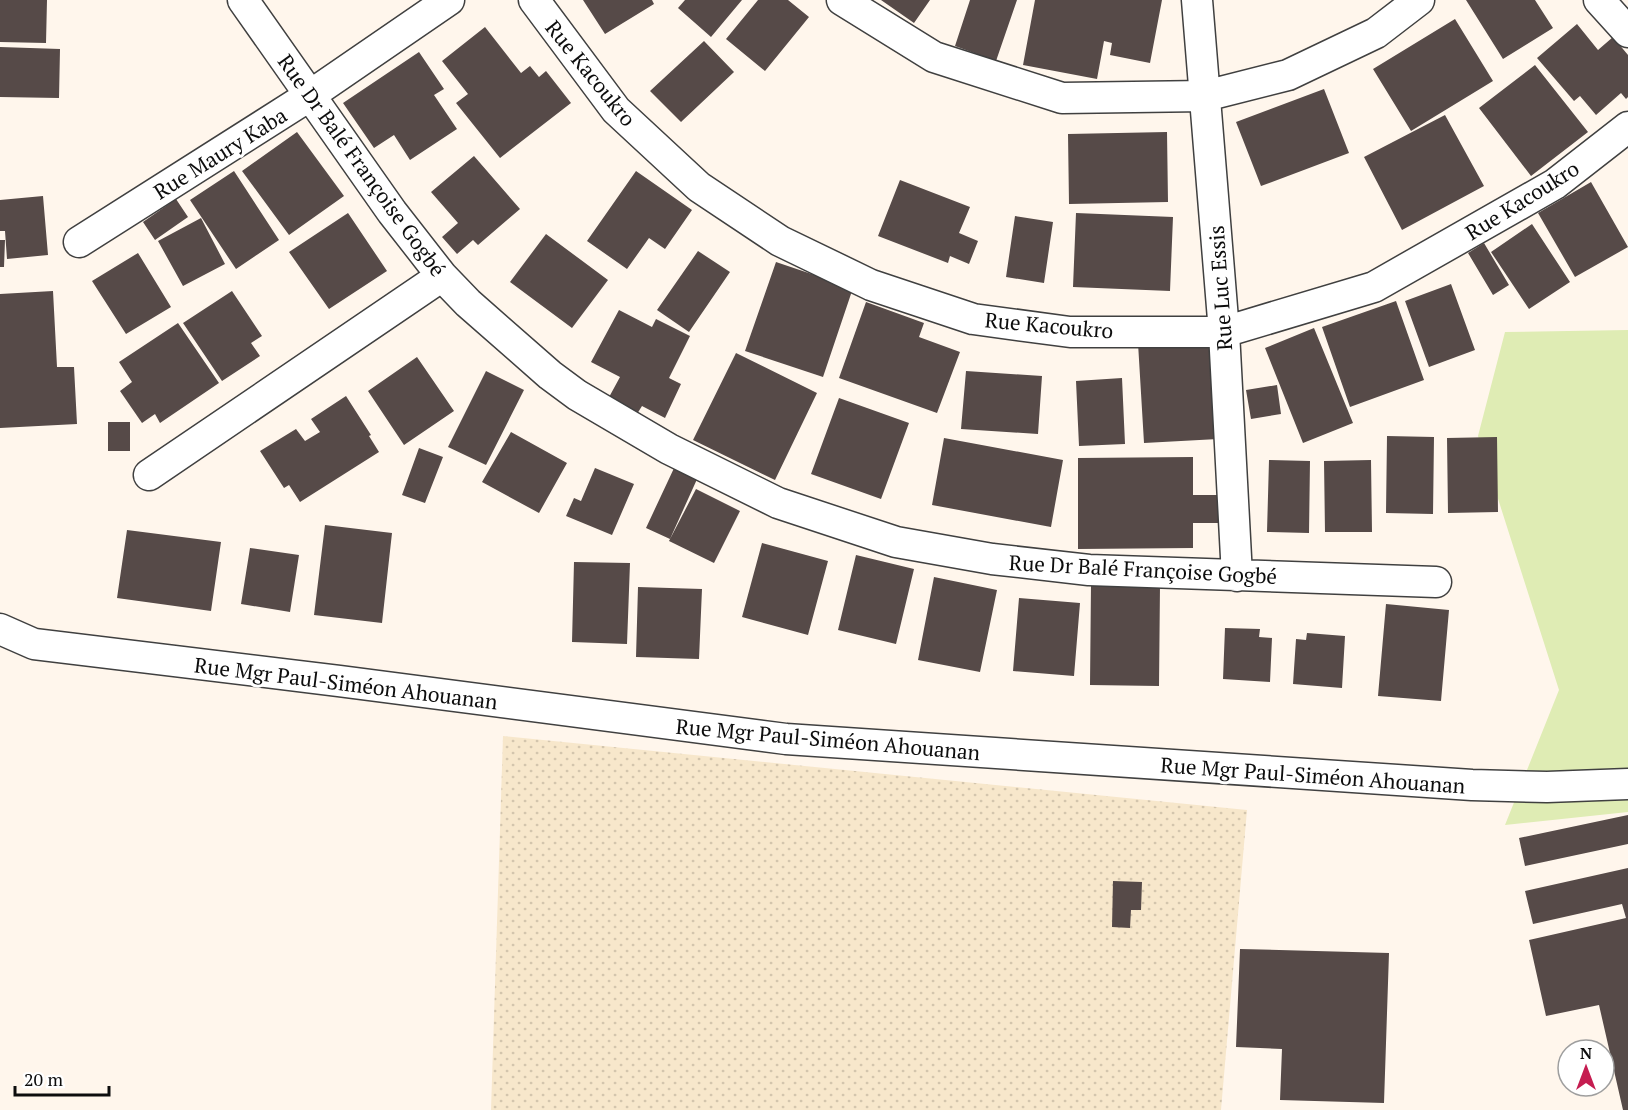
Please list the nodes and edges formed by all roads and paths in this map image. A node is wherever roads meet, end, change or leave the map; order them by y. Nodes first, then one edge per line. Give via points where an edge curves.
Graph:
1 (243, 0) edge
2 (449, 0) edge
3 (534, 0) edge
4 (842, 0) edge
5 (1197, 0) edge
6 (1419, 0) edge
7 (1599, 0) edge
8 (1628, 32) edge
9 (309, 96) junction
10 (1204, 96) junction
11 (1628, 127) edge
12 (79, 242) dead end
13 (442, 276) junction
14 (1224, 332) junction
15 (149, 475) dead end
16 (1237, 576) junction
17 (1436, 582) dead end
18 (0, 629) edge
19 (1628, 784) edge

1 - 9 street, Rue Dr Balé Françoise Gogbé
2 - 9 street, Rue Maury Kaba
3 - 14 street, Rue Kacoukro via 616,111 699,187 780,241 871,285 973,319 1060,330
4 - 10 street via 934,57 1062,98
5 - 10 street, Rue Luc Essis
6 - 10 street via 1376,33 1288,75
7 - 8 street
9 - 12 street, Rue Maury Kaba
9 - 13 street, Rue Dr Balé Françoise Gogbé
10 - 14 street, Rue Luc Essis
11 - 14 street, Rue Kacoukro via 1555,184 1374,287
13 - 15 street
13 - 16 street, Rue Dr Balé Françoise Gogbé via 476,310 577,395 669,449 778,504 896,542 992,559 1089,570
14 - 16 street, Rue Luc Essis
16 - 17 street, Rue Dr Balé Françoise Gogbé
18 - 19 street, Rue Mgr Paul-Siméon Ahouanan via 34,644 786,739 1472,785

